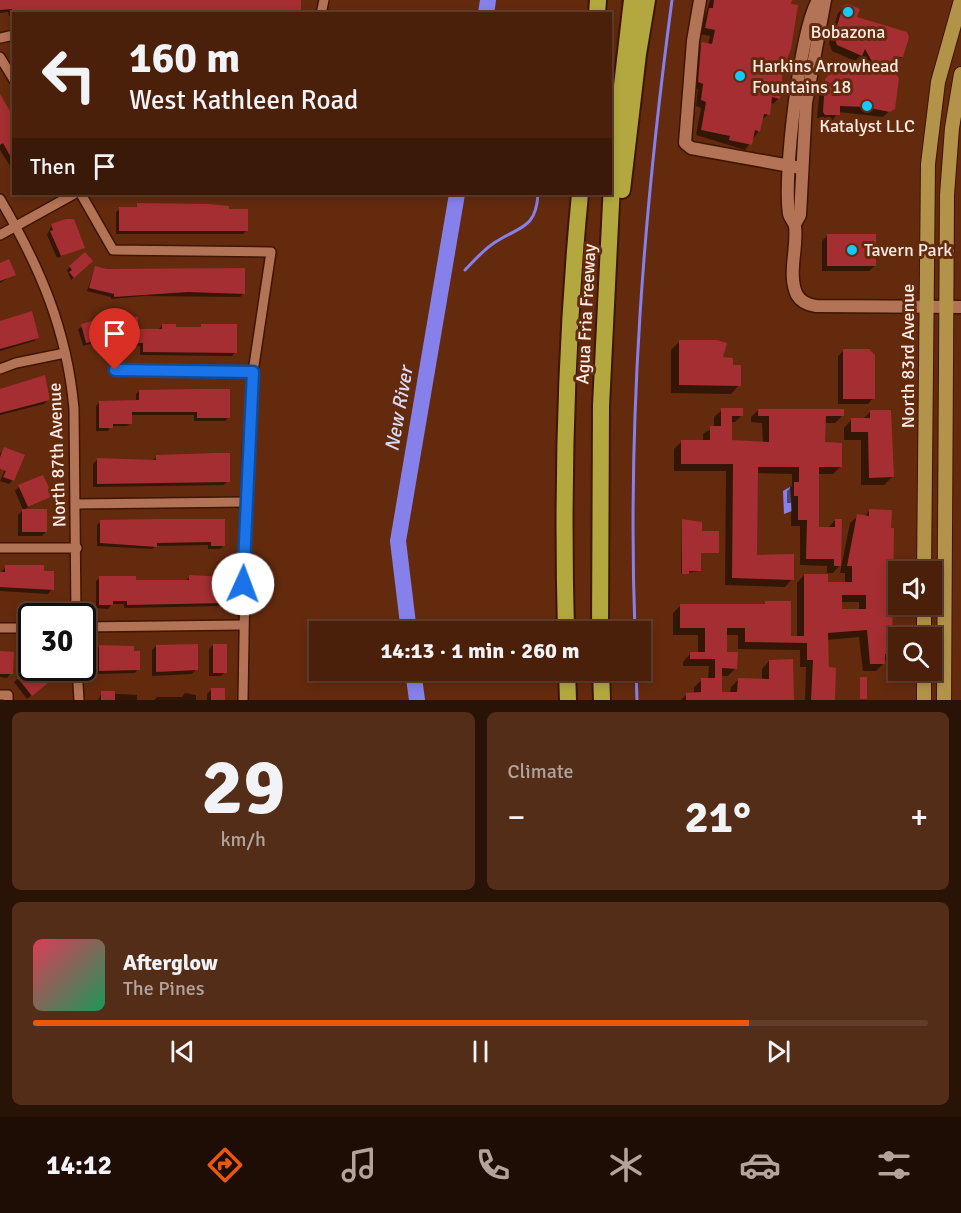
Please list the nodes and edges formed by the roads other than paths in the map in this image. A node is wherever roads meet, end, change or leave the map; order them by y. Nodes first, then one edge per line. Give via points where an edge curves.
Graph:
1 (632, 0) edge
2 (647, 0) edge
3 (700, 0) edge
4 (818, 0) edge
5 (825, 0) edge
6 (961, 0) edge
7 (0, 57) edge
8 (961, 74) edge
9 (12, 77) edge
10 (795, 168) junction
11 (612, 183) edge
12 (72, 195) edge
13 (82, 195) edge
14 (580, 195) edge
15 (611, 195) edge
16 (0, 199) edge
17 (16, 226) junction
18 (0, 235) edge
19 (926, 307) junction
20 (954, 307) edge
21 (65, 353) junction
22 (603, 364) junction
23 (0, 369) edge
24 (115, 370) dead end
25 (253, 372) junction
26 (246, 502) junction
27 (76, 504) junction
28 (0, 548) edge
29 (76, 548) junction
30 (924, 561) edge
31 (76, 603) edge
32 (566, 621) edge
33 (600, 621) edge
34 (242, 624) junction
35 (96, 627) edge
36 (0, 628) edge
37 (18, 628) edge
38 (78, 681) edge
39 (567, 681) edge
40 (601, 681) edge
41 (924, 681) edge
42 (79, 700) edge
43 (243, 700) edge
44 (568, 700) edge
45 (602, 700) edge
46 (924, 700) edge
47 (944, 700) edge

1 - 11 highway, Agua Fria Freeway
2 - 22 highway
3 - 10 street via 685,143 691,148
4 - 10 street via 799,74
5 - 10 street
6 - 19 main road, North 83rd Avenue via 945,51 932,122
7 - 9 street
8 - 20 main road via 947,195
10 - 19 street via 789,215 795,224 794,281 801,300 816,306
12 - 17 street
13 - 25 street via 113,250 271,252
14 - 32 highway, Agua Fria Freeway via 570,298 563,543
15 - 22 highway, Agua Fria Freeway
16 - 17 street, North 87th Avenue
17 - 18 street
17 - 21 street, North 87th Avenue via 45,283
19 - 20 street
19 - 30 main road, North 83rd Avenue
20 - 47 main road
21 - 23 street
21 - 27 street, North 87th Avenue via 74,409
22 - 33 highway, Agua Fria Freeway
24 - 25 street
25 - 26 street
26 - 27 street
26 - 34 street
27 - 29 street, North 87th Avenue
28 - 29 street
29 - 31 street, North 87th Avenue
34 - 35 street
34 - 43 street
36 - 37 street
38 - 42 street
39 - 44 highway
40 - 45 highway
41 - 46 main road

